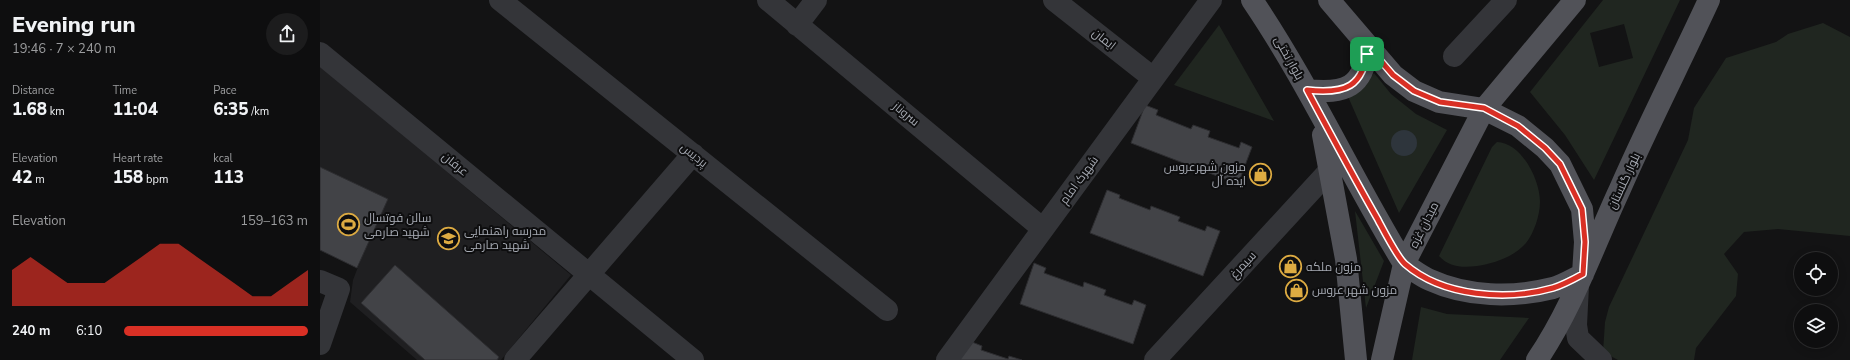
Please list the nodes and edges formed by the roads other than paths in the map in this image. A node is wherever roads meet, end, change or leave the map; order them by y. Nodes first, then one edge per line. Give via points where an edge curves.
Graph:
1 (500, 0) edge
2 (768, 0) edge
3 (816, 0) edge
4 (1054, 0) edge
5 (1211, 0) edge
6 (1252, 0) edge
7 (1329, 0) edge
8 (1575, 0) edge
9 (1709, 0) edge
10 (1496, 4) edge
11 (798, 25) junction
12 (1368, 46) junction
13 (320, 53) edge
14 (1454, 56) dead end
15 (1153, 78) junction
16 (1307, 90) junction
17 (1484, 108) junction
18 (1320, 114) junction
19 (693, 154) junction
20 (1330, 170) junction
21 (1043, 229) junction
22 (1404, 264) junction
23 (589, 274) junction
24 (1581, 280) junction
25 (320, 281) edge
26 (887, 310) dead end
27 (320, 344) edge
28 (515, 360) edge
29 (693, 360) edge
30 (947, 360) edge
31 (1155, 360) edge
32 (1356, 360) edge
33 (1382, 360) edge
34 (1537, 360) edge
35 (1601, 360) edge

1 - 19 street, پردیس
2 - 11 street, سروناز
3 - 11 street
4 - 15 street, ایمان
5 - 15 street, شهرک امام
6 - 16 main road, بلوار تختی via 1279,39
7 - 12 main road
8 - 17 main road
9 - 24 main road, بلوار گلستان via 1620,189
10 - 14 street
11 - 21 street, سروناز
12 - 16 main road via 1361,75 1348,88 1326,92
12 - 17 main road via 1393,75 1414,91 1440,102
13 - 23 street, عرفان
15 - 21 street, شهرک امام
16 - 18 main road, بلوار تختی
17 - 22 main road, میدان غزه
17 - 24 main road via 1518,126 1560,164 1582,209 1585,242
18 - 20 main road
18 - 22 main road, بلوار تختی
19 - 23 street
19 - 26 street, پردیس
20 - 31 street, سیمرغ
20 - 32 main road via 1346,259
21 - 30 street, شهرک امام
22 - 24 main road via 1429,280 1458,290 1482,294 1529,293
22 - 33 main road
23 - 28 street
23 - 29 street, عرفان
24 - 34 main road, بلوار گلستان via 1554,335
24 - 35 street via 1576,325 1578,338
25 - 27 street via 339,289

